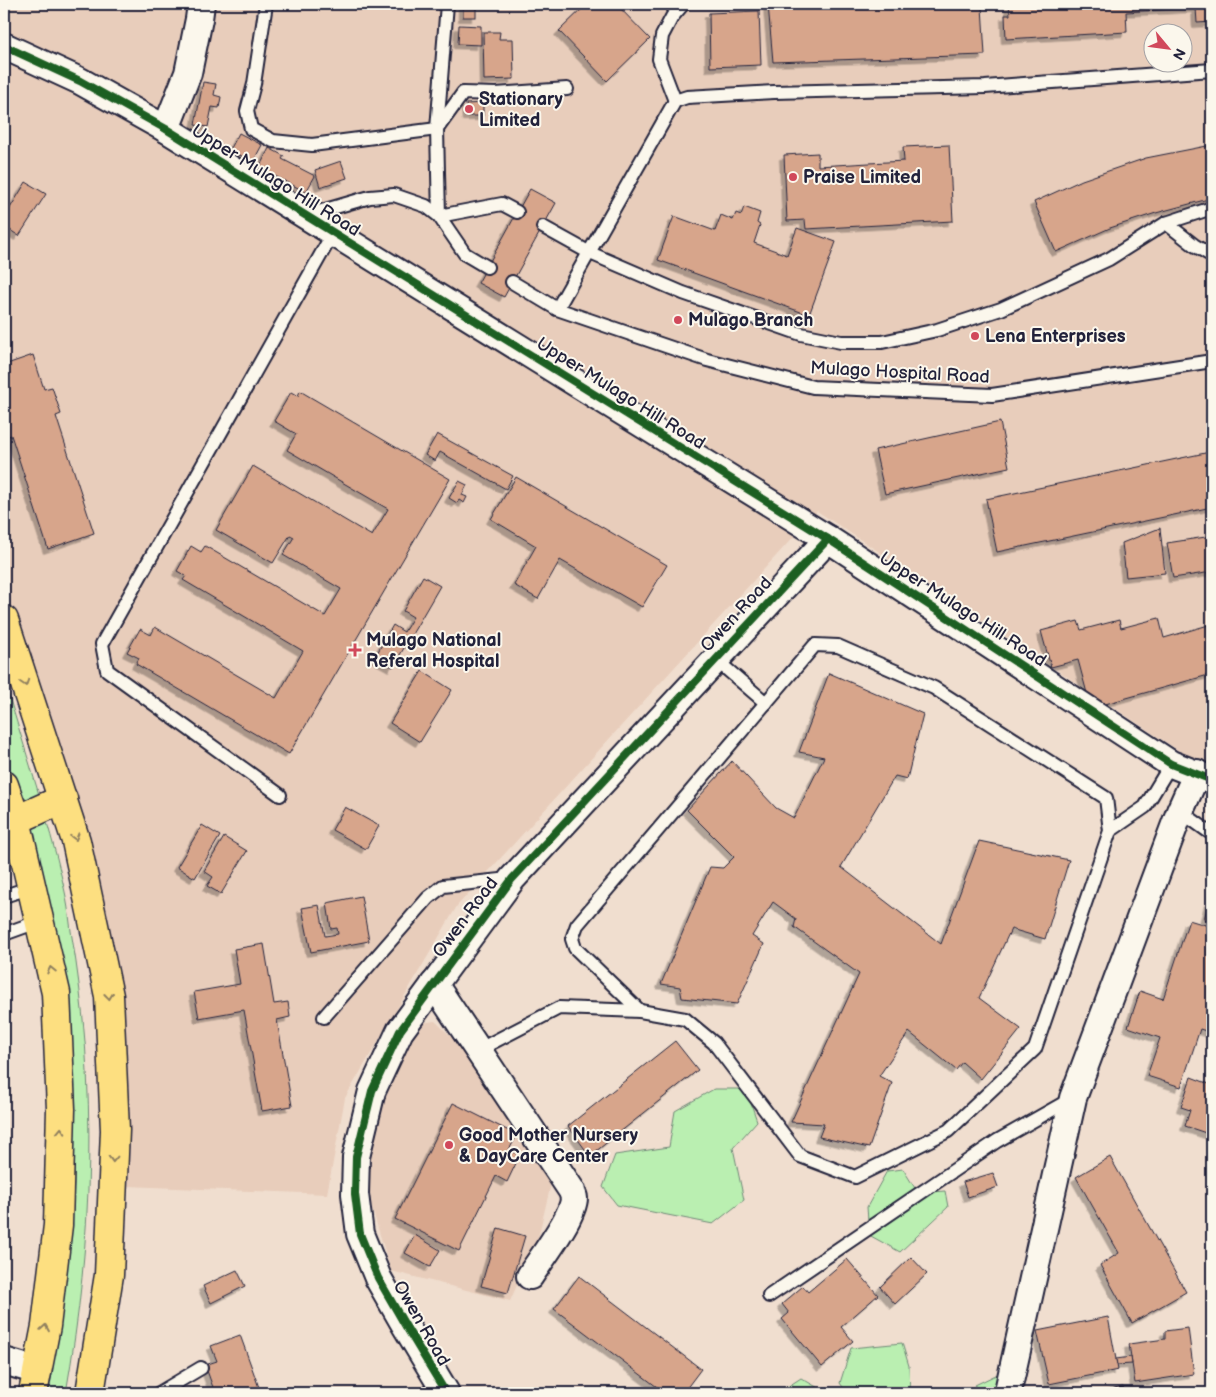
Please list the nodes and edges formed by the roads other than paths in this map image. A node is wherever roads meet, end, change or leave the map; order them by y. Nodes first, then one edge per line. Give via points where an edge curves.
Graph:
1 (201, 4) edge
2 (266, 4) edge
3 (447, 4) edge
4 (683, 4) edge
5 (4, 46) edge
6 (1212, 70) edge
7 (567, 89) dead end
8 (675, 101) junction
9 (166, 129) junction
10 (437, 129) junction
11 (1212, 208) edge
12 (517, 212) dead end
13 (305, 216) junction
14 (439, 216) junction
15 (1166, 223) junction
16 (543, 226) dead end
17 (333, 233) junction
18 (590, 253) junction
19 (1212, 256) edge
20 (487, 267) dead end
21 (512, 282) dead end
22 (557, 309) junction
23 (1212, 361) edge
24 (828, 539) junction
25 (4, 620) edge
26 (715, 659) junction
27 (766, 703) junction
28 (1171, 764) junction
29 (1204, 777) edge
30 (4, 785) edge
31 (280, 795) dead end
32 (63, 799) junction
33 (1180, 811) junction
34 (16, 820) junction
35 (1110, 831) junction
36 (1212, 834) edge
37 (512, 879) junction
38 (32, 887) junction
39 (4, 896) edge
40 (40, 921) junction
41 (4, 934) edge
42 (434, 984) junction
43 (640, 1011) junction
44 (324, 1017) dead end
45 (478, 1050) junction
46 (1073, 1098) junction
47 (530, 1276) dead end
48 (769, 1296) dead end
49 (4, 1360) edge
50 (201, 1368) dead end
51 (36, 1382) edge
52 (90, 1393) edge
53 (159, 1393) edge
54 (446, 1393) edge
55 (1006, 1393) edge

1 - 9 street via 188,73
2 - 10 lane via 247,111 251,129 273,141 312,145
3 - 10 lane
4 - 8 lane via 662,36 659,59
5 - 9 street, Upper Mulago Hill Road via 80,81
6 - 8 lane via 985,87 774,92 687,97
7 - 10 lane via 463,94
8 - 18 lane
9 - 13 street, Upper Mulago Hill Road
10 - 14 lane
11 - 15 lane
12 - 14 lane via 502,204
13 - 14 lane via 370,197 394,195 426,206
13 - 17 street, Upper Mulago Hill Road
14 - 20 lane via 465,254
15 - 18 lane via 1109,259 1002,309 937,330 882,342 841,342 800,334 683,293
15 - 19 lane
16 - 18 lane
17 - 24 street, Upper Mulago Hill Road
17 - 31 lane via 102,644 107,670
18 - 22 lane
21 - 22 lane, Mulago Hospital Road
22 - 23 lane, Mulago Hospital Road via 707,360 813,387 992,395
24 - 26 street, Owen Road
24 - 28 street, Upper Mulago Hill Road
25 -> 32 main road
26 - 27 lane
26 - 37 street, Owen Road
27 - 35 lane via 815,645 838,646 934,688 1106,798
27 - 43 lane via 577,925 572,939 575,948
28 - 29 street, Upper Mulago Hill Road
28 - 35 lane via 1145,807
29 - 33 street
30 - 34 main road
32 - 34 main road
32 -> 52 main road via 76,841 109,996 114,1130 109,1274
33 - 36 lane
33 - 46 street
34 - 38 main road
35 - 43 lane via 1035,1049 948,1131 855,1177 800,1156 714,1043 685,1019
37 - 42 street, Owen Road
37 - 44 lane via 443,886 428,898
38 - 39 lane
38 - 40 main road
40 - 41 lane
51 -> 40 main road via 58,1225 61,1109 56,993
42 - 45 street
42 - 54 street, Owen Road via 400,1031 372,1092 356,1157 355,1194 360,1234 378,1278
43 - 45 lane via 559,1008
45 - 47 street via 574,1197 565,1222
46 - 48 lane via 996,1141
46 - 55 street
49 - 51 street
50 - 53 lane

